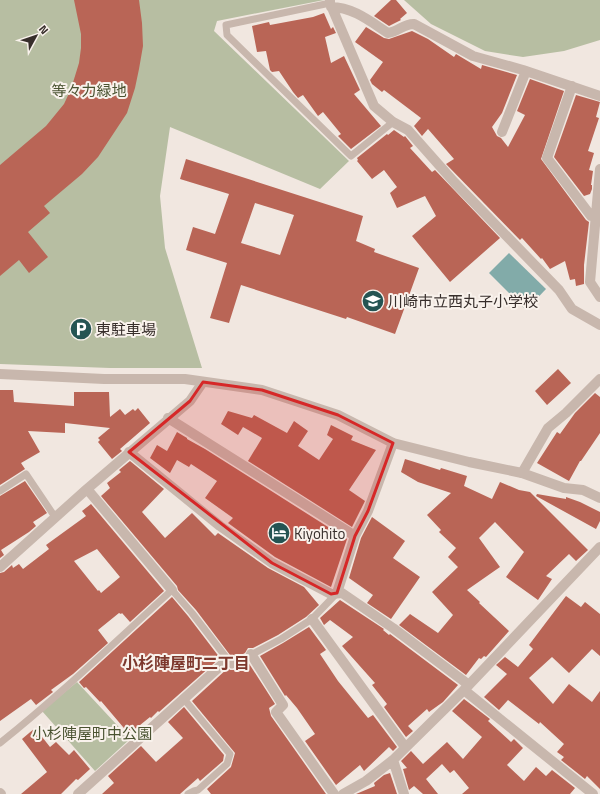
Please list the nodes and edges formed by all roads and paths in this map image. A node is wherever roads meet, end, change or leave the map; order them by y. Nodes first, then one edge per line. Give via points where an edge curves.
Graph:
1 (331, 3) edge
2 (526, 71) junction
3 (572, 86) junction
4 (600, 96) edge
5 (393, 122) junction
6 (502, 132) dead end
7 (600, 169) edge
8 (595, 216) junction
9 (600, 297) edge
10 (600, 325) edge
11 (0, 374) edge
12 (600, 379) edge
13 (202, 382) junction
14 (168, 418) junction
15 (393, 444) junction
16 (129, 452) junction
17 (522, 473) junction
18 (87, 489) junction
19 (0, 491) edge
20 (600, 498) edge
21 (55, 517) junction
22 (355, 536) junction
23 (600, 547) edge
24 (0, 567) edge
25 (172, 590) junction
26 (337, 593) junction
27 (312, 619) junction
28 (251, 654) junction
29 (227, 660) junction
30 (466, 688) junction
31 (183, 698) junction
32 (0, 743) edge
33 (405, 747) junction
34 (392, 760) junction
35 (200, 792) edge
36 (78, 794) edge
37 (188, 794) edge
38 (334, 794) edge
39 (343, 794) edge
40 (404, 794) edge
41 (593, 794) edge

1 - 2 street via 351,10 388,33 414,24 473,56
1 - 5 street via 374,106
1 - 5 lane via 226,25 227,35 351,156
2 - 3 street
2 - 6 street
3 - 4 street
3 - 8 street via 547,158 591,216
5 - 10 street via 408,130 454,182 559,290 572,309
7 - 8 street
8 - 9 street via 590,282
11 - 13 street via 104,379 185,379
12 - 17 street via 548,428
13 - 14 street via 190,401
13 - 15 street via 262,390 338,415
14 - 16 street
14 - 22 street
15 - 17 street
15 - 22 street via 368,511
16 - 18 street
16 - 26 street via 194,506 272,563 331,594
17 - 20 street via 564,488 583,490
18 - 21 street
18 - 25 street
19 - 21 lane via 26,474
21 - 24 street
22 - 26 street
23 - 30 street
25 - 29 lane
25 - 32 lane via 35,715
26 - 27 lane
26 - 30 street via 342,593 393,628
27 - 28 lane
27 - 33 street
28 - 29 lane via 232,665
28 - 38 street via 283,705 276,712
29 - 31 street
30 - 33 street
30 - 41 street
31 - 35 lane via 230,754 227,764
31 - 36 street
33 - 34 street
34 - 39 street via 366,781
34 - 40 street
35 - 37 lane

